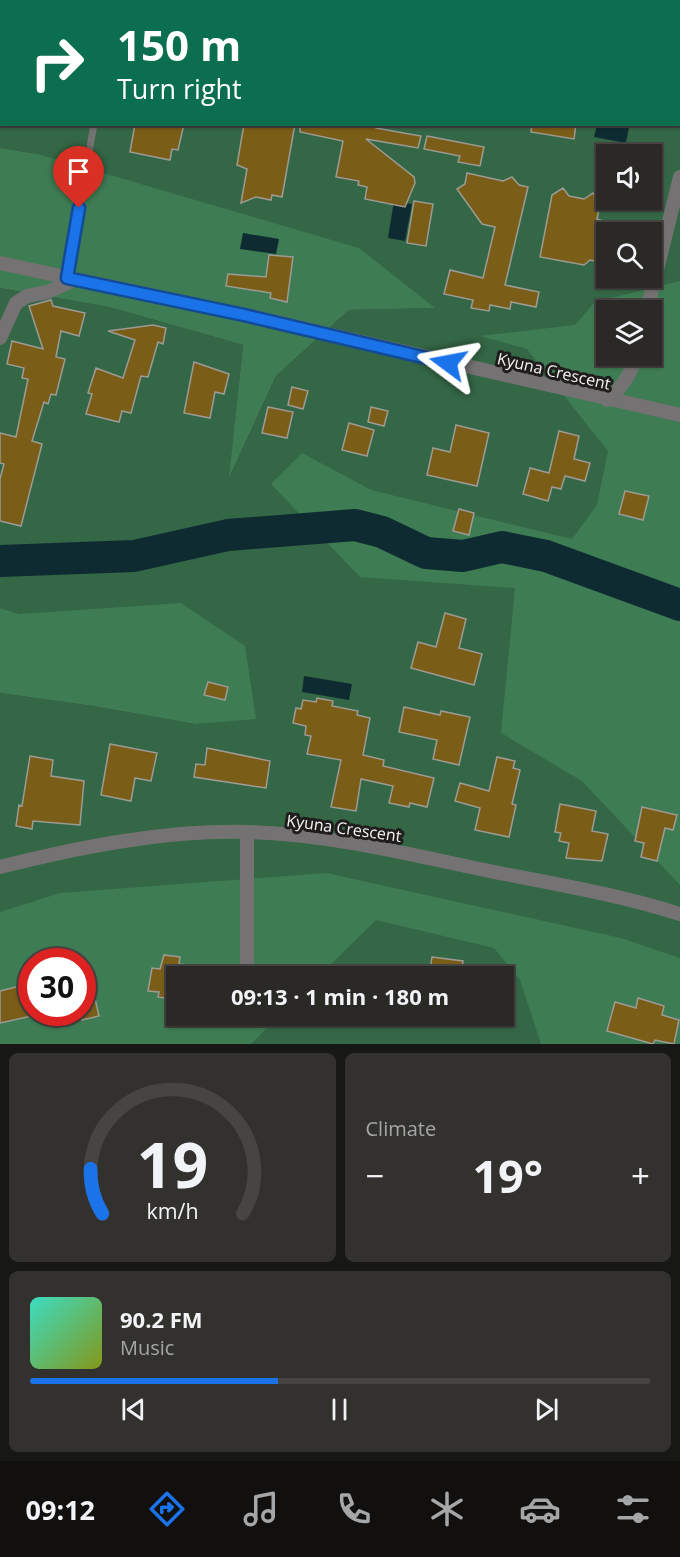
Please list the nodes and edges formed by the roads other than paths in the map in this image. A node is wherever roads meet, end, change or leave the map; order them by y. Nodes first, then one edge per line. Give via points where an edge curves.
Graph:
1 (94, 126) edge
2 (680, 177) edge
3 (0, 264) edge
4 (71, 279) junction
5 (649, 300) edge
6 (0, 338) edge
7 (632, 366) edge
8 (607, 400) junction
9 (680, 415) edge
10 (247, 832) junction
11 (0, 867) edge
12 (680, 914) edge
13 (247, 966) edge

1 - 4 lane
2 - 5 street
3 - 4 street, Kyuna Crescent
4 - 6 street via 16,303
4 - 8 street, Kyuna Crescent
7 - 8 street via 623,386
8 - 9 street, Kyuna Crescent
10 - 11 street, Kyuna Crescent via 201,833 80,847
10 - 12 street, Kyuna Crescent via 385,849 586,890
10 - 13 street

